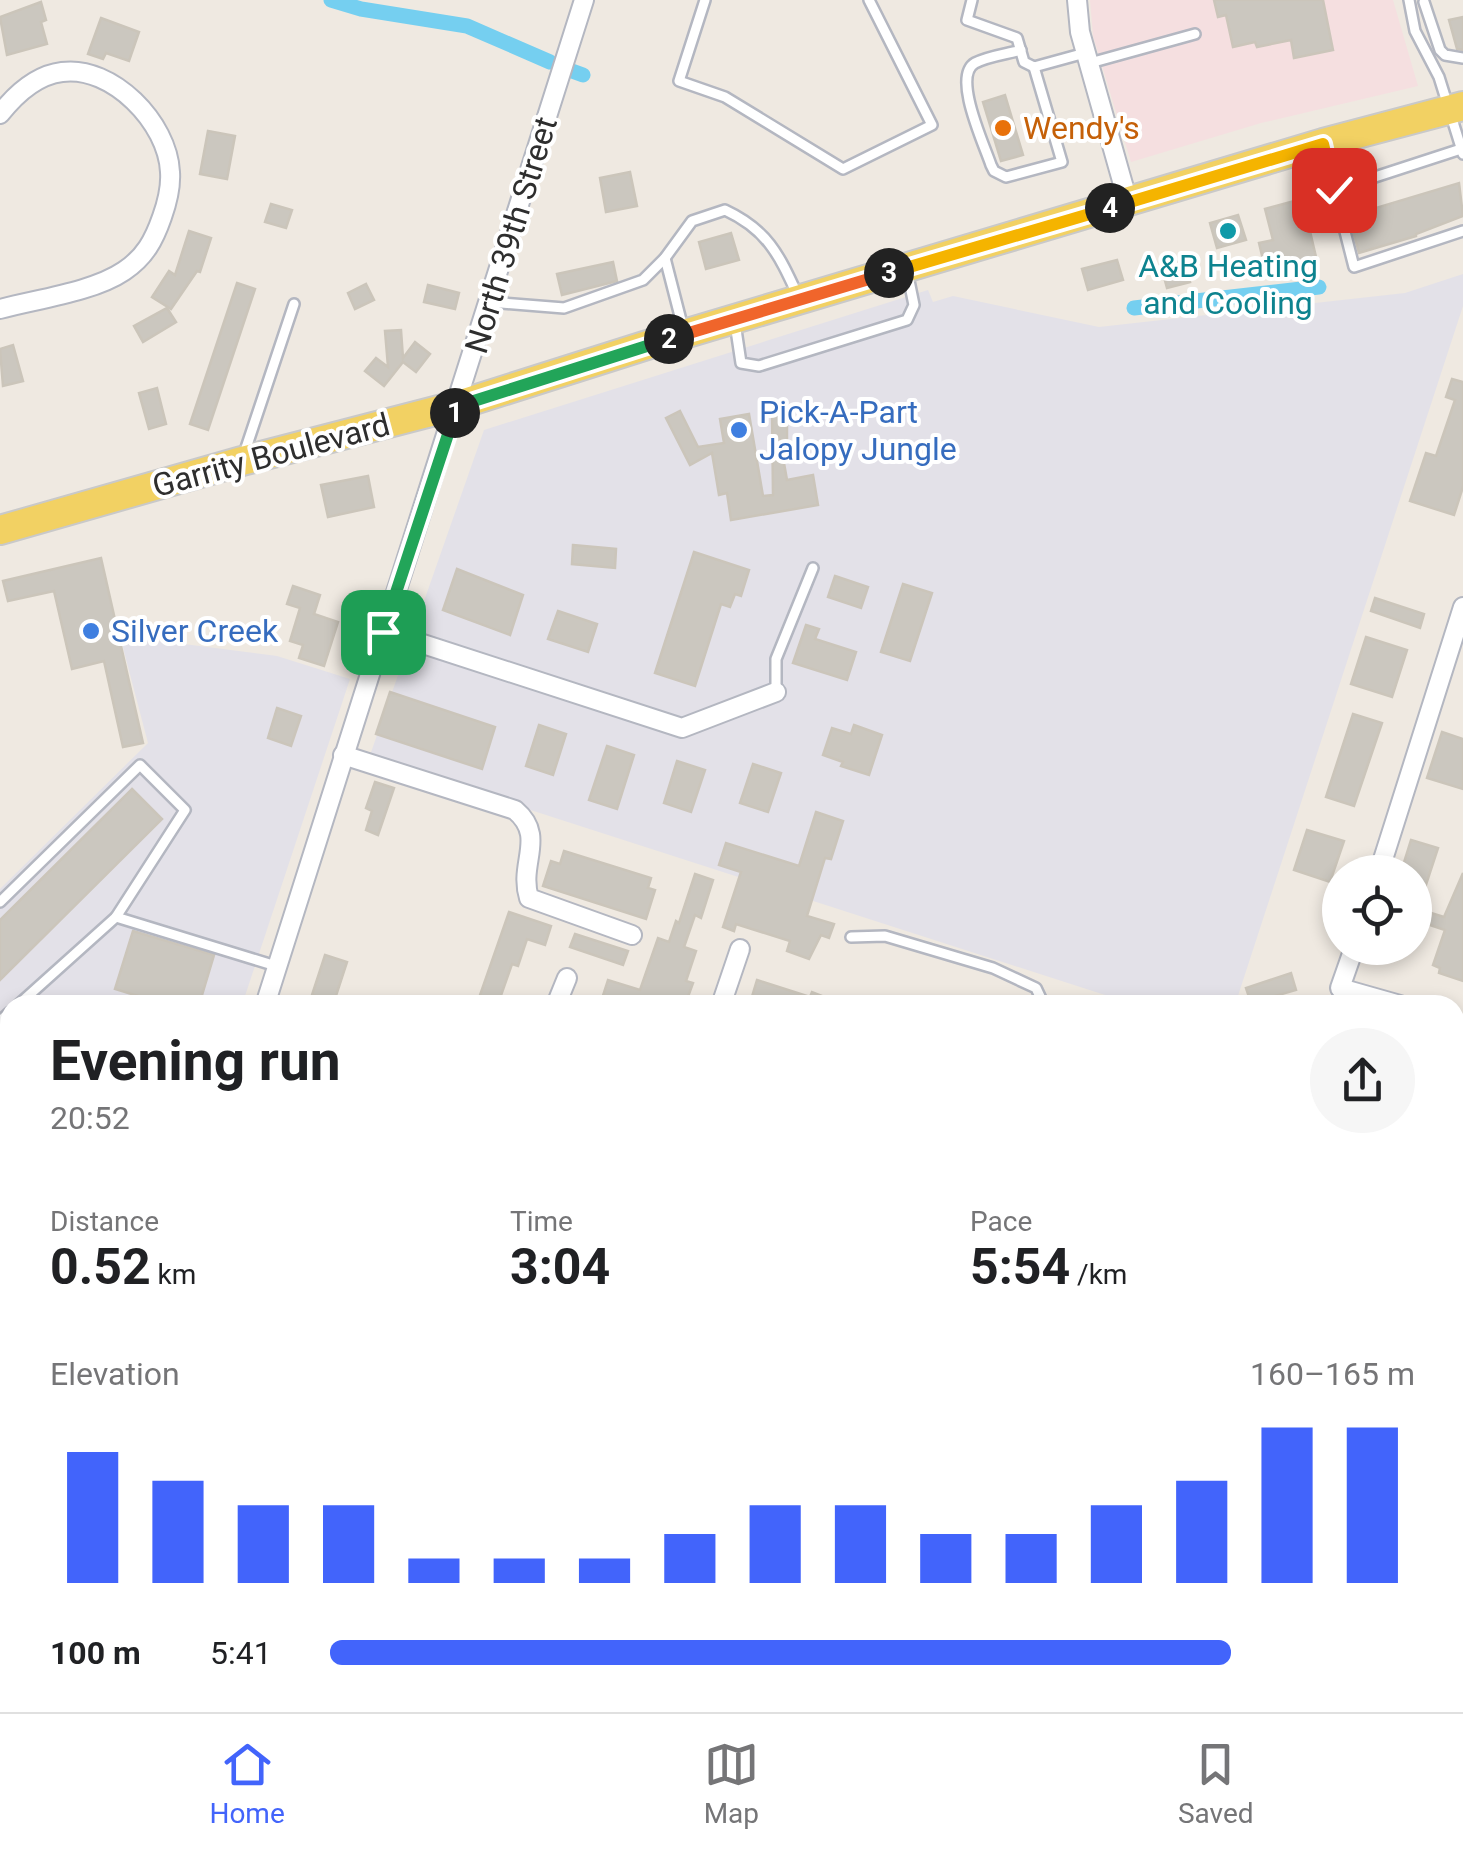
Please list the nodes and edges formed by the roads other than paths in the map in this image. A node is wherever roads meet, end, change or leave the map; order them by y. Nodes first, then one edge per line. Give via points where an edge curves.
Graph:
1 (584, 0) edge
2 (705, 0) edge
3 (869, 0) edge
4 (972, 0) edge
5 (1056, 0) edge
6 (1427, 1) edge
7 (1409, 3) edge
8 (1076, 4) edge
9 (1195, 34) dead end
10 (1021, 50) junction
11 (1460, 56) edge
12 (1088, 58) junction
13 (1034, 66) junction
14 (1456, 108) edge
15 (0, 114) edge
16 (1323, 144) junction
17 (1462, 152) edge
18 (1334, 190) junction
19 (1128, 202) junction
20 (1463, 231) edge
21 (666, 258) junction
22 (906, 268) junction
23 (800, 300) junction
24 (490, 302) junction
25 (294, 304) dead end
26 (0, 309) edge
27 (734, 321) junction
28 (685, 335) junction
29 (458, 406) junction
30 (242, 461) junction
31 (0, 530) edge
32 (813, 568) dead end
33 (1463, 607) edge
34 (383, 632) junction
35 (776, 692) joint
36 (343, 756) junction
37 (1384, 855) edge
38 (0, 902) edge
39 (116, 917) junction
40 (632, 935) dead end
41 (851, 937) dead end
42 (740, 949) dead end
43 (1348, 965) edge
44 (279, 967) junction
45 (567, 978) dead end
46 (29, 995) edge
47 (269, 995) edge
48 (560, 995) edge
49 (725, 995) edge
50 (1039, 995) edge
51 (1365, 995) edge

1 - 24 street, North 39th Street
2 - 3 lane via 679,81 725,97 843,170 932,125
4 - 10 lane via 967,20 1015,37
5 - 8 street
6 - 7 lane
6 - 11 lane via 1440,50
7 - 14 lane via 1415,31
8 - 12 street
9 - 12 lane
10 - 13 lane via 1024,62
10 - 13 lane via 976,62 964,84 990,165 1006,177 1062,162
12 - 13 lane
12 - 19 street
14 - 16 main road, Garrity Boulevard
14 - 17 lane
15 - 26 street via 40,78 63,72 109,82 147,118 170,170 156,234 127,269 110,280
16 - 18 lane
16 - 19 main road, Garrity Boulevard
17 - 18 lane
18 - 20 lane via 1354,267
19 - 22 main road, Garrity Boulevard
21 - 23 lane via 692,221 726,210 769,241
21 - 24 lane via 643,280 564,308
21 - 28 lane
22 - 23 main road, Garrity Boulevard
22 - 27 lane via 914,305 907,320 759,366 741,364
23 - 27 main road, Garrity Boulevard
24 - 29 street, North 39th Street
25 - 30 lane
27 - 28 main road, Garrity Boulevard
28 - 29 main road, Garrity Boulevard
29 - 30 main road, Garrity Boulevard
29 - 34 street, North 39th Street
30 - 31 main road, Garrity Boulevard
32 - 35 lane via 776,659
33 - 37 street
34 - 35 street via 682,728
34 - 36 street, North 39th Street
36 - 40 street via 516,810 532,833 524,884 529,898
36 - 44 street, North 39th Street
38 - 39 lane via 140,766 185,810
39 - 44 lane
39 - 46 lane
41 - 50 lane via 886,936 994,968
42 - 49 street
43 - 51 street via 1340,988
44 - 47 street, North 39th Street
45 - 48 street

